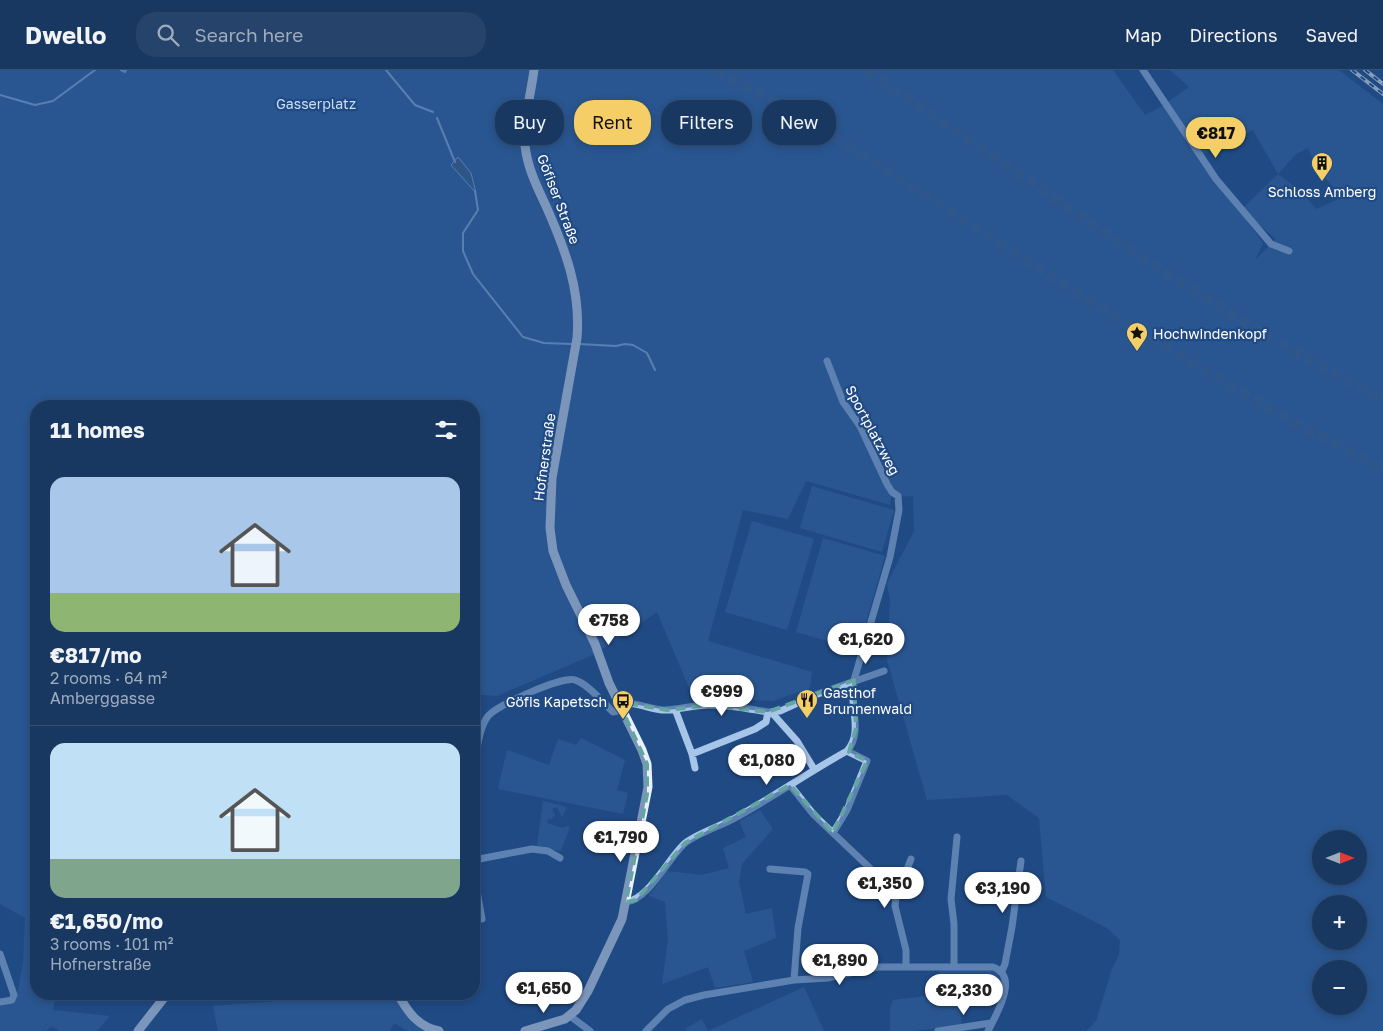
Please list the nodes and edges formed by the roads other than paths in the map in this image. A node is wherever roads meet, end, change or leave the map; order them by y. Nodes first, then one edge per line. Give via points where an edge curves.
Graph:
1 (534, 70) edge
2 (1143, 70) edge
3 (1289, 251) dead end
4 (577, 338) joint
5 (827, 361) dead end
6 (884, 671) dead end
7 (854, 680) junction
8 (621, 708) junction
9 (675, 709) junction
10 (768, 712) junction
11 (480, 738) edge
12 (847, 751) junction
13 (692, 754) junction
14 (696, 768) dead end
15 (814, 768) junction
16 (790, 786) junction
17 (833, 834) junction
18 (957, 837) dead end
19 (560, 858) dead end
20 (480, 859) edge
21 (911, 859) dead end
22 (1021, 861) dead end
23 (770, 869) dead end
24 (873, 871) dead end
25 (626, 902) junction
26 (480, 908) edge
27 (482, 919) dead end
28 (0, 954) edge
29 (906, 966) junction
30 (954, 966) junction
31 (1002, 971) junction
32 (794, 980) junction
33 (162, 1000) edge
34 (402, 1000) edge
35 (0, 1002) edge
36 (570, 1016) junction
37 (992, 1023) junction
38 (588, 1030) edge
39 (138, 1031) edge
40 (435, 1031) edge
41 (525, 1031) edge
42 (646, 1031) edge
43 (938, 1031) edge
44 (988, 1031) edge

1 - 4 main road, Göfiser Straße via 525,146 533,177 571,270 579,318
2 - 3 street via 1216,179 1271,244
4 - 8 main road, Hofnerstraße via 552,478 550,528 560,572 590,634 594,656
5 - 7 street, Sportplatzweg via 843,402 860,426 892,492 898,496 900,510 890,557
6 - 7 street
7 - 10 street via 780,711
7 - 12 street, Sportplatzweg via 856,728
8 - 9 street via 626,703 657,710
8 - 11 street via 613,712 582,683 572,679 549,684 496,709 488,715
8 - 25 main road, Hofnerstraße via 642,750 648,776
9 - 10 street via 710,705
9 - 13 street
10 - 13 street via 766,722 755,729
10 - 15 street via 798,741
12 - 15 street
12 - 17 street via 867,762
13 - 14 street
15 - 16 street
16 - 17 street
16 - 25 street via 685,843 643,893 636,900
17 - 24 street
18 - 30 street via 951,899
19 - 20 street via 548,851 532,849
21 - 29 street via 895,906 906,950
22 - 31 street
23 - 32 street via 808,874 798,928
25 - 36 main road, Hofnerstraße via 622,919 588,991
26 - 27 street
28 - 35 street via 14,995 12,1000
29 - 30 street
29 - 32 street
30 - 31 street via 993,967
31 - 37 street via 1006,986
32 - 42 street via 685,1000 668,1010
33 - 39 main road
34 - 40 main road via 412,1017
36 - 38 street
36 - 41 main road via 560,1022
37 - 43 street
37 - 44 street

